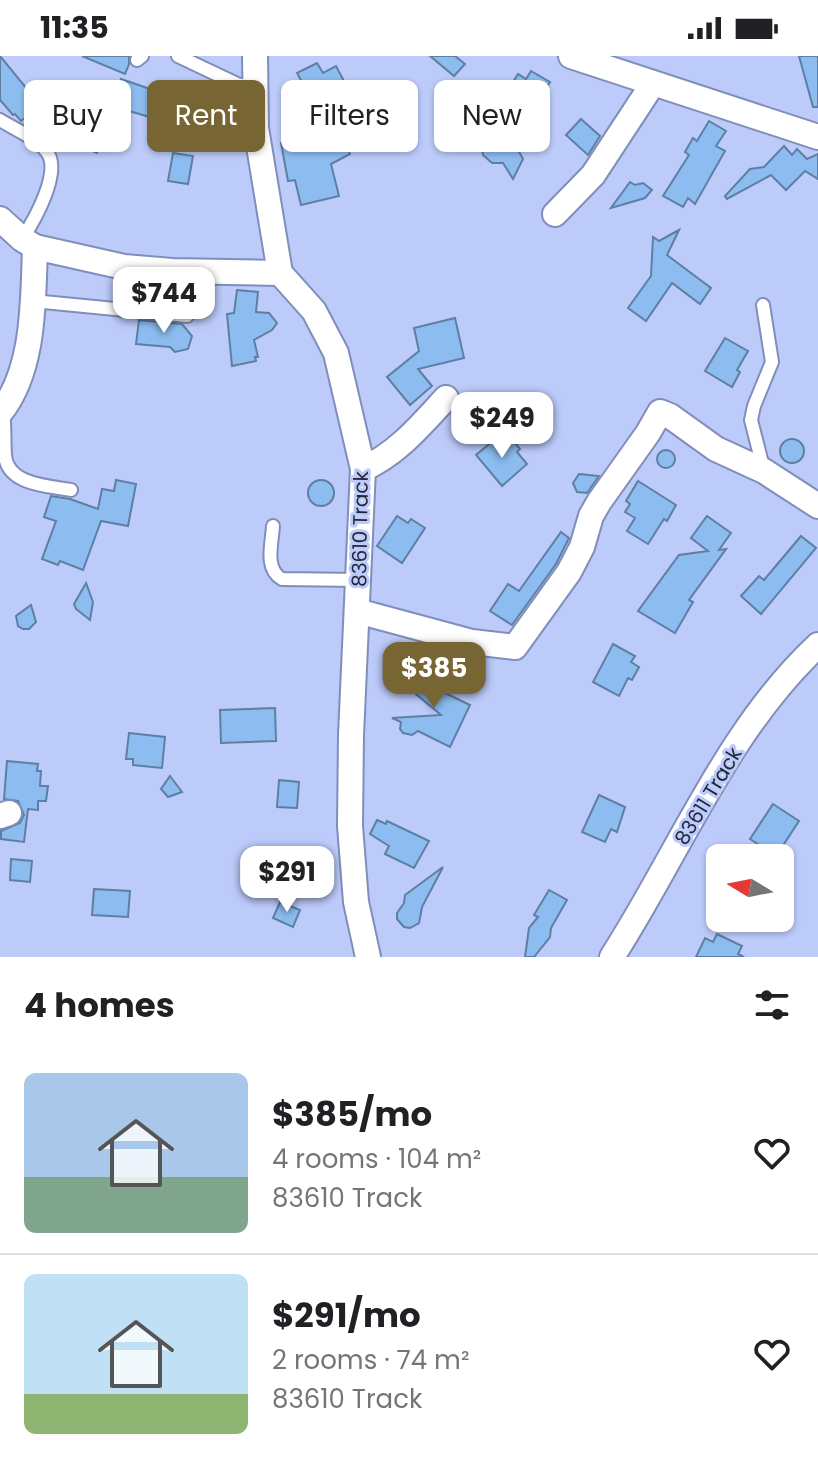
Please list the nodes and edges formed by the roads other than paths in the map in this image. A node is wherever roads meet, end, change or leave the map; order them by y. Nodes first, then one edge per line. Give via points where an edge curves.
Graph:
1 (178, 56) edge
2 (255, 56) edge
3 (571, 56) edge
4 (229, 80) edge
5 (255, 80) edge
6 (652, 85) junction
7 (0, 120) edge
8 (818, 137) edge
9 (260, 152) edge
10 (555, 214) dead end
11 (0, 219) edge
12 (28, 243) junction
13 (280, 273) junction
14 (33, 301) junction
15 (763, 305) dead end
16 (187, 316) dead end
17 (446, 398) dead end
18 (2, 411) edge
19 (363, 469) junction
20 (764, 471) junction
21 (71, 490) dead end
22 (818, 506) edge
23 (273, 526) dead end
24 (359, 580) junction
25 (357, 611) junction
26 (818, 645) edge
27 (368, 957) edge
28 (612, 957) edge

1 - 4 lane
2 - 5 street
3 - 6 street
6 - 8 street
6 - 10 street via 593,175
7 - 12 lane via 43,148 50,160
9 - 13 street
11 - 12 street
12 - 13 street via 124,267
12 - 14 street
13 - 19 street, 83610 Track via 314,311 336,353
14 - 16 lane
14 - 18 street via 22,370
15 - 20 lane via 772,362 751,420
17 - 19 street via 382,460
18 - 21 lane via 9,470 18,478
19 - 24 street, 83610 Track
20 - 22 street
20 - 25 street via 716,449 660,412 591,516 569,572 515,647 472,642
23 - 24 lane via 274,575
24 - 25 street, 83610 Track
25 - 27 street, 83610 Track via 350,826 356,902
26 - 28 street, 83611 Track via 766,702

